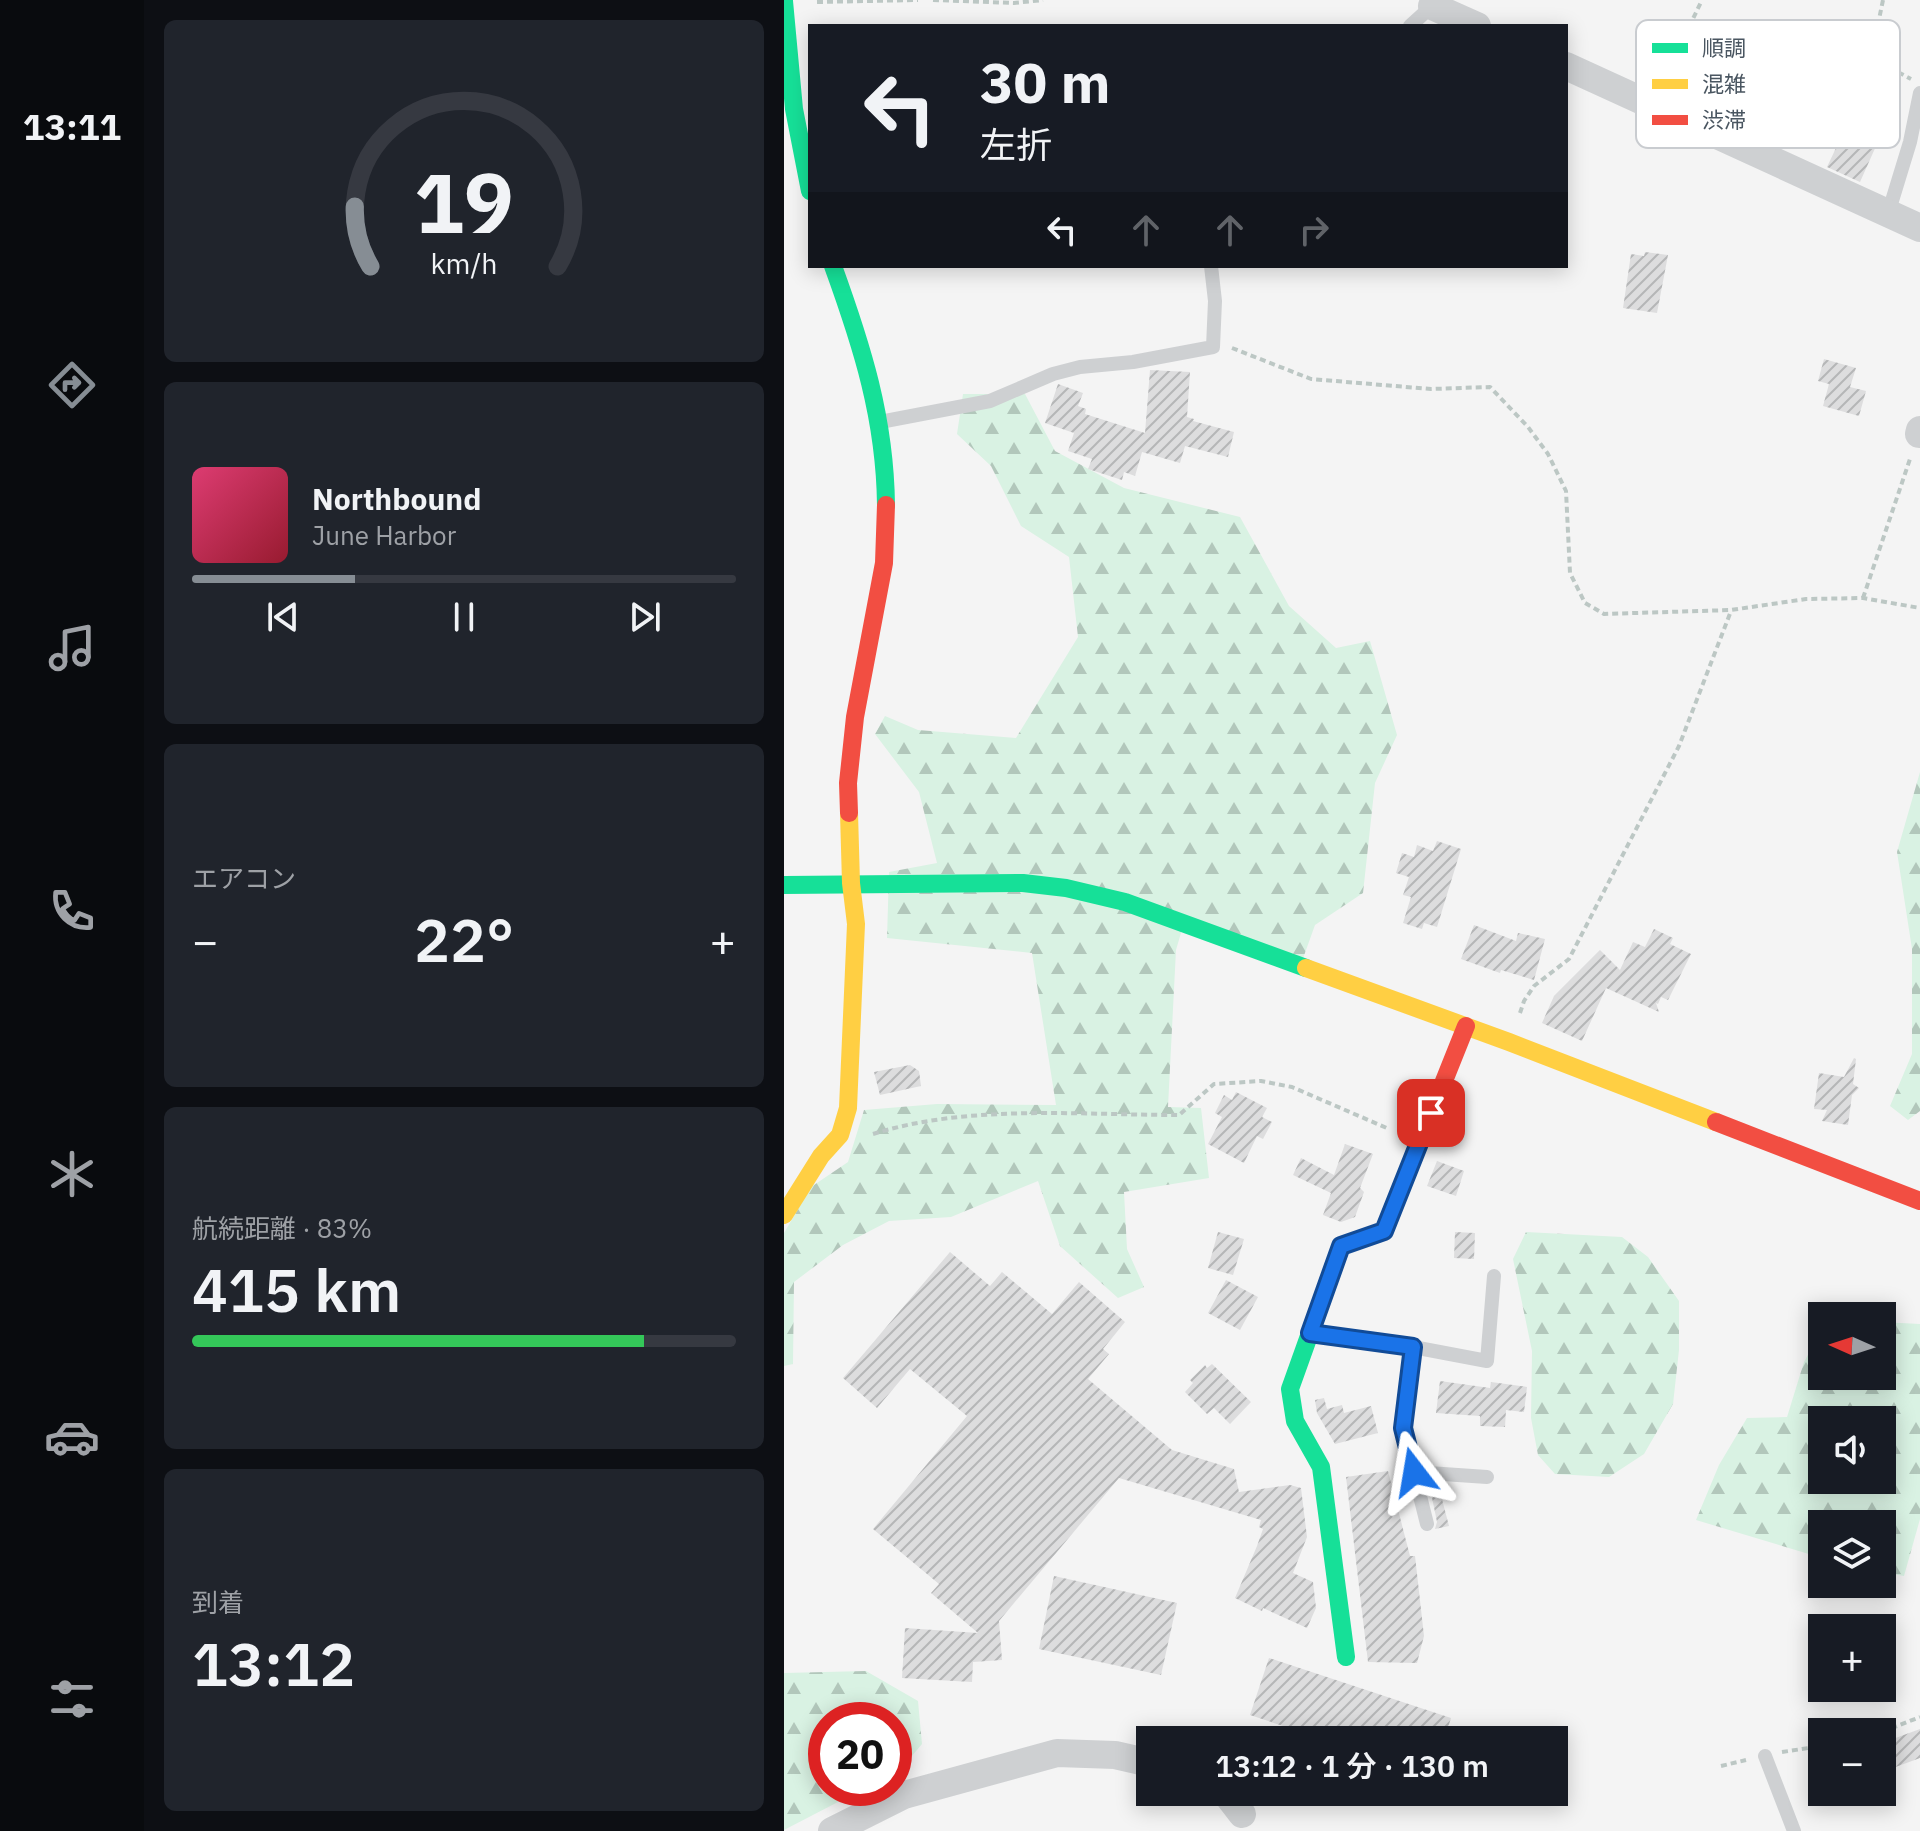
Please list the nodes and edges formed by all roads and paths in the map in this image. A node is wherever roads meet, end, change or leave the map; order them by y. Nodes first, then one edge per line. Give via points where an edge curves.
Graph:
1 (918, 0) edge
2 (933, 0) edge
3 (1043, 0) edge
4 (1702, 0) edge
5 (1883, 0) edge
6 (784, 2) edge
7 (1432, 6) joint
8 (1692, 20) edge
9 (1879, 20) edge
10 (1412, 24) edge
11 (1472, 24) edge
12 (1568, 67) edge
13 (1900, 73) edge
14 (1920, 84) edge
15 (1920, 93) edge
16 (1636, 97) edge
17 (1746, 148) edge
18 (808, 181) edge
19 (1888, 214) junction
20 (1920, 228) edge
21 (834, 268) edge
22 (1211, 268) edge
23 (1213, 347) junction
24 (879, 422) junction
25 (1919, 432) edge
26 (1863, 598) junction
27 (1920, 608) edge
28 (1731, 610) junction
29 (851, 883) junction
30 (784, 885) edge
31 (1466, 1026) junction
32 (1509, 1042) junction
33 (840, 1135) junction
34 (1420, 1142) junction
35 (1920, 1201) edge
36 (784, 1215) edge
37 (1494, 1276) dead end
38 (1310, 1333) junction
39 (1413, 1347) junction
40 (1414, 1472) junction
41 (1487, 1477) dead end
42 (1427, 1524) dead end
43 (1346, 1657) dead end
44 (1920, 1717) edge
45 (1896, 1726) edge
46 (1765, 1756) dead end
47 (1136, 1760) edge
48 (832, 1831) edge
49 (1794, 1831) edge

1 - 6 path
2 - 3 path
4 - 8 path
5 - 9 path
6 - 18 street via 794,109
7 - 10 lane
7 - 11 street
12 - 16 street
13 - 14 path
15 - 19 lane
17 - 19 street
19 - 20 street
21 - 24 street via 863,349
22 - 23 lane
23 - 24 lane via 1080,367 990,401
23 - 28 path via 1235,348 1311,379 1431,389 1490,387 1548,454 1566,491 1570,573 1585,603 1604,614
24 - 29 street via 886,501 884,563 852,743
25 - 26 path
26 - 27 path
26 - 28 path via 1806,599
28 - 32 path via 1679,746 1569,959 1529,994
29 - 30 street
29 - 31 street via 1066,888 1125,902
29 - 33 street via 856,924 848,1108
31 - 32 street
31 - 34 street
32 - 35 street
33 - 34 path via 855,1139 910,1122 960,1115 1179,1115 1214,1084 1261,1081 1292,1087
33 - 36 street
34 - 38 street via 1384,1231 1341,1246
37 - 39 lane via 1487,1361
38 - 39 lane
38 - 43 street via 1290,1389 1295,1421 1321,1467
39 - 40 lane via 1403,1428
40 - 41 lane
40 - 42 lane
44 - 45 path
46 - 49 lane
47 - 48 street via 1057,1753 904,1795

